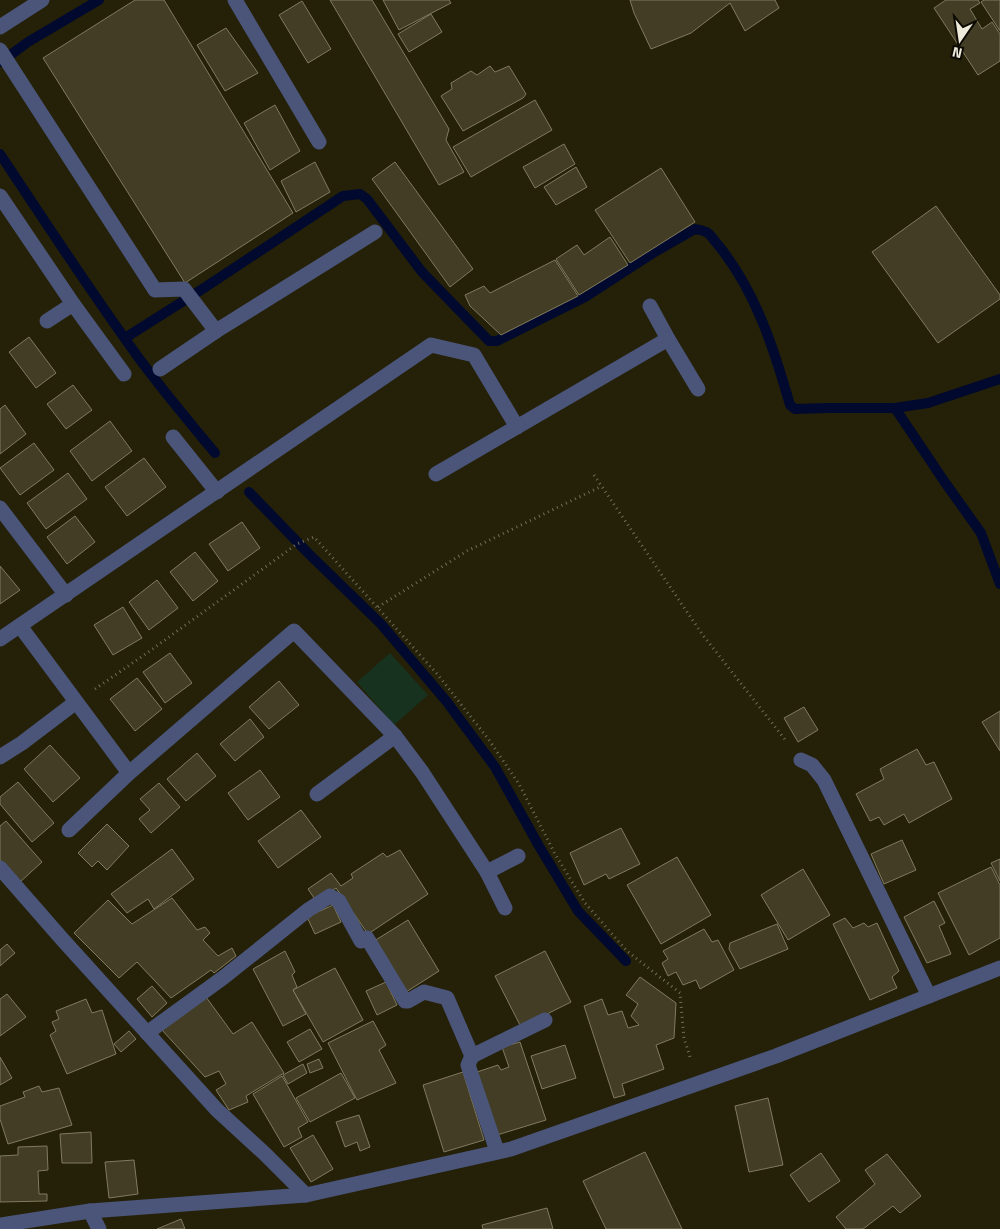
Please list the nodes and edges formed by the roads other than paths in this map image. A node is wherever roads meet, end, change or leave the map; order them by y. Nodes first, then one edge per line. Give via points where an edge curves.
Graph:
1 (42, 0) edge
2 (235, 0) edge
3 (0, 27) edge
4 (0, 50) edge
5 (319, 142) dead end
6 (0, 196) edge
7 (375, 232) dead end
8 (73, 304) junction
9 (650, 306) dead end
10 (47, 321) dead end
11 (216, 330) junction
12 (668, 339) junction
13 (160, 369) dead end
14 (124, 374) dead end
15 (698, 389) dead end
16 (517, 427) junction
17 (173, 437) dead end
18 (436, 474) dead end
19 (217, 492) junction
20 (0, 508) edge
21 (66, 595) junction
22 (20, 626) junction
23 (0, 640) edge
24 (76, 702) junction
25 (395, 736) junction
26 (0, 757) edge
27 (801, 760) road end
28 (129, 774) junction
29 (317, 794) dead end
30 (69, 830) dead end
31 (518, 856) dead end
32 (0, 868) edge
33 (487, 872) junction
34 (505, 908) dead end
35 (1000, 968) edge
36 (929, 996) junction
37 (545, 1020) dead end
38 (147, 1034) junction
39 (472, 1056) junction
40 (497, 1151) junction
41 (306, 1195) junction
42 (90, 1211) junction
43 (0, 1225) edge
44 (99, 1229) edge

1 - 3 street
2 - 5 street
4 - 11 street via 155,290 184,289
6 - 8 street
7 - 11 street
8 - 10 street
8 - 14 street
9 - 12 street
11 - 13 street
12 - 15 street
12 - 16 street
16 - 18 street
16 - 19 street via 474,355 431,345
17 - 19 street
19 - 21 street
20 - 21 street
21 - 22 street
22 - 23 street
22 - 24 street
24 - 26 street
24 - 28 street
25 - 28 street via 294,631
25 - 29 street
25 - 33 street
27 - 36 street via 812,765 824,780
28 - 30 street
31 - 33 street
32 - 38 street
33 - 34 street
35 - 36 street
36 - 40 street via 776,1056
37 - 39 street
38 - 39 street via 330,896 339,902 362,941 367,938 405,1001 424,992 448,998
38 - 41 street via 217,1110
39 - 40 street via 468,1065
40 - 41 street
41 - 42 street
42 - 43 street
42 - 44 street

